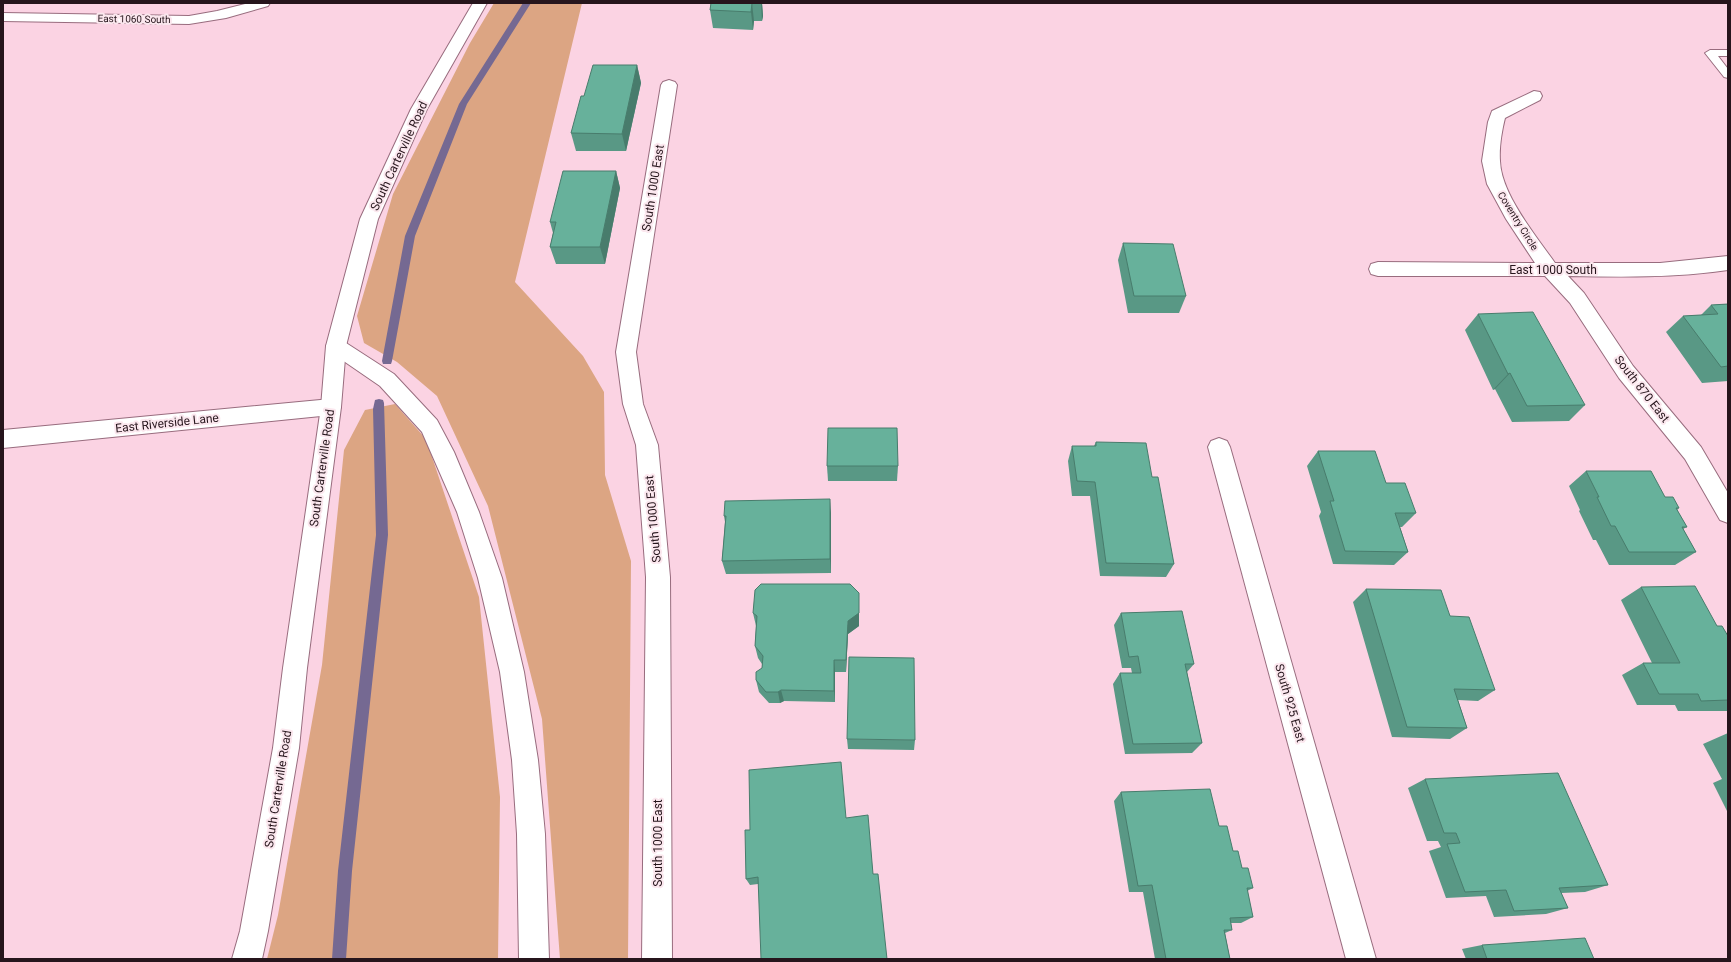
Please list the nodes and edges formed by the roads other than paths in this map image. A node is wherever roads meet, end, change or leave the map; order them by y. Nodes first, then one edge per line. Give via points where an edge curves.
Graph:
1 (263, 3) edge
2 (480, 3) edge
3 (3, 17) edge
4 (1728, 53) edge
5 (1728, 76) edge
6 (669, 85) dead end
7 (1534, 96) dead end
8 (1728, 263) edge
9 (1378, 269) dead end
10 (1550, 270) junction
11 (336, 346) junction
12 (331, 407) junction
13 (3, 439) edge
14 (1219, 447) dead end
15 (1728, 513) edge
16 (247, 959) edge
17 (534, 959) edge
18 (657, 959) edge
19 (1361, 959) edge

1 - 3 street, East 1060 South via 222,16 189,20
2 - 11 street, South Carterville Road via 419,109 369,219
4 - 5 lane via 1710,53
6 - 18 street, South 1000 East via 626,352 633,404 647,445 658,577
7 - 10 street, Coventry Circle via 1498,115 1491,161 1496,184 1509,209
8 - 10 street, East 1000 South via 1660,270
9 - 10 street, East 1000 South
10 - 15 street, South 870 East via 1578,298 1626,372 1693,453
11 - 12 street, South Carterville Road
11 - 17 street via 387,380 430,426 468,512 490,578 512,672 525,760 531,834
12 - 13 street, East Riverside Lane
12 - 16 street, South Carterville Road via 286,748
14 - 19 street, South 925 East

